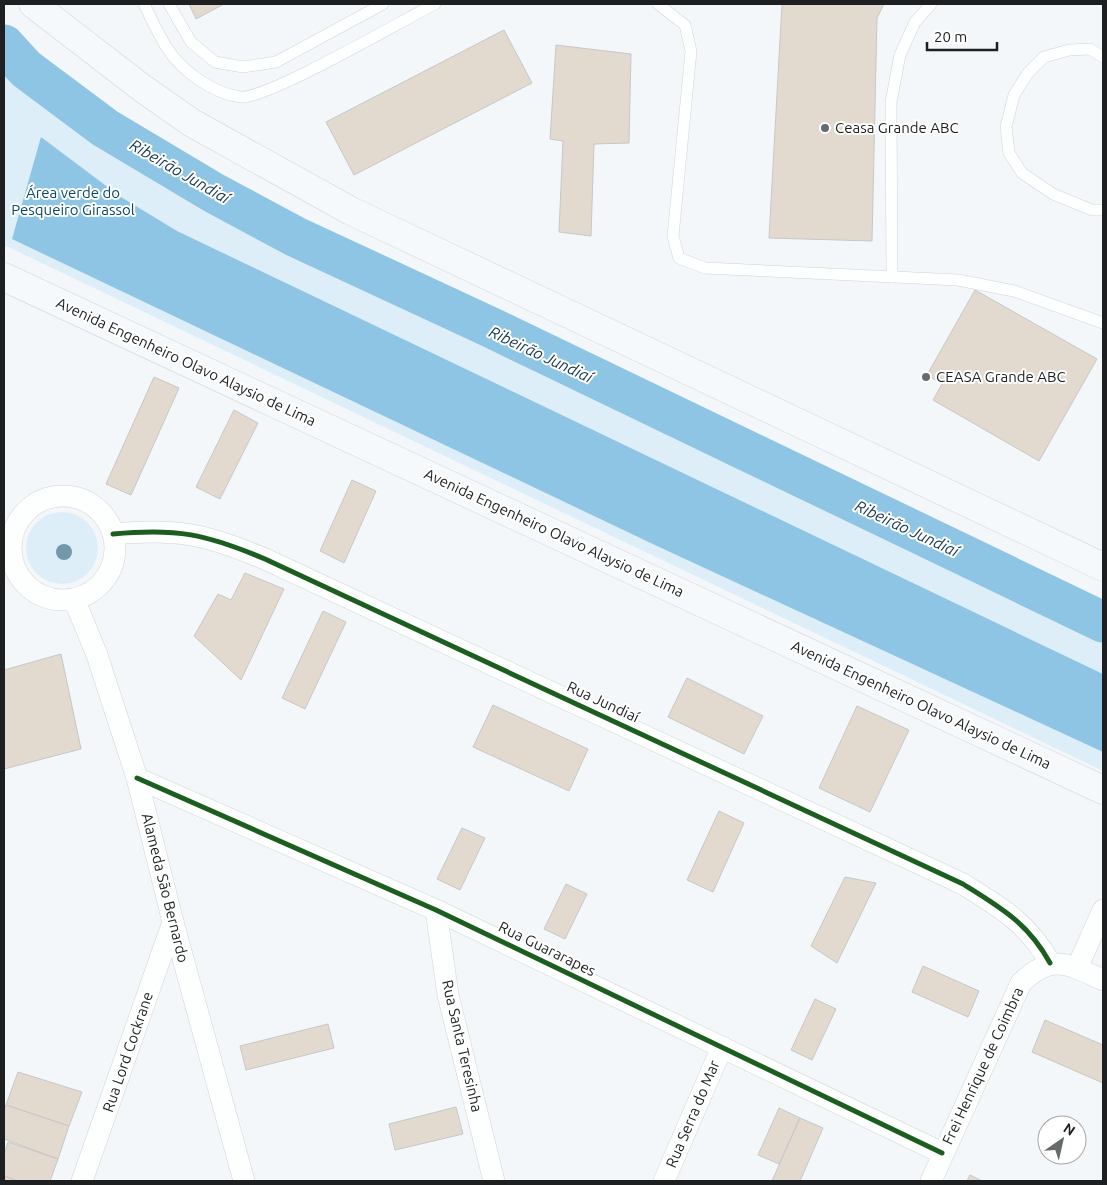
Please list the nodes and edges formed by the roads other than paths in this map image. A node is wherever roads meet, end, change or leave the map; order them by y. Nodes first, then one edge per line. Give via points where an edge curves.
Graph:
1 (32, 4) edge
2 (144, 4) edge
3 (169, 4) edge
4 (383, 4) edge
5 (435, 4) edge
6 (658, 4) edge
7 (931, 4) edge
8 (1103, 57) edge
9 (1103, 210) edge
10 (892, 277) junction
11 (4, 278) edge
12 (1103, 323) edge
13 (9, 527) edge
14 (113, 534) junction
15 (1103, 567) edge
16 (74, 599) junction
17 (137, 778) junction
18 (1103, 790) edge
19 (436, 910) junction
20 (1103, 910) edge
21 (173, 922) junction
22 (1050, 963) junction
23 (1077, 968) junction
24 (1103, 980) edge
25 (722, 1047) junction
26 (942, 1153) junction
27 (82, 1181) edge
28 (244, 1181) edge
29 (494, 1181) edge
30 (664, 1181) edge
31 (931, 1181) edge

1 - 15 main road via 192,123 351,211
2 - 5 lane via 167,49 193,75 216,90 242,97 280,85
3 - 4 lane via 191,42 215,62 243,67 276,62
6 - 10 lane via 685,26 691,51 674,236 679,258 705,268
7 - 10 lane via 915,22 900,55 891,102
8 - 9 lane via 1090,49 1069,50 1044,57 1028,73 1014,95 1006,127 1009,153 1022,173 1053,194 1092,210
10 - 12 lane via 958,280 1014,291
11 - 18 main road, Avenida Engenheiro Olavo Alaysio de Lima
13 - 14 street via 30,506 58,495 86,501 108,520
13 - 16 street via 11,553 18,576 42,596
14 - 16 street via 112,568 90,593
14 - 22 street, Rua Jundiaí via 150,530 193,533 264,559 963,884 1016,918 1031,933
16 - 17 street, Alameda São Bernardo via 97,655
17 - 19 street, Rua Guararapes
17 - 21 street, Alameda São Bernardo
19 - 25 street, Rua Guararapes
19 - 29 street, Rua Santa Teresinha via 448,995
20 - 23 street
21 - 27 street, Rua Lord Cockrane
21 - 28 street, Alameda São Bernardo
22 - 23 street
22 - 26 street, Frei Henrique de Coimbra via 1034,970 1021,983
23 - 24 street
25 - 26 street, Rua Guararapes
25 - 30 street, Rua Serra do Mar
26 - 31 street, Frei Henrique de Coimbra

